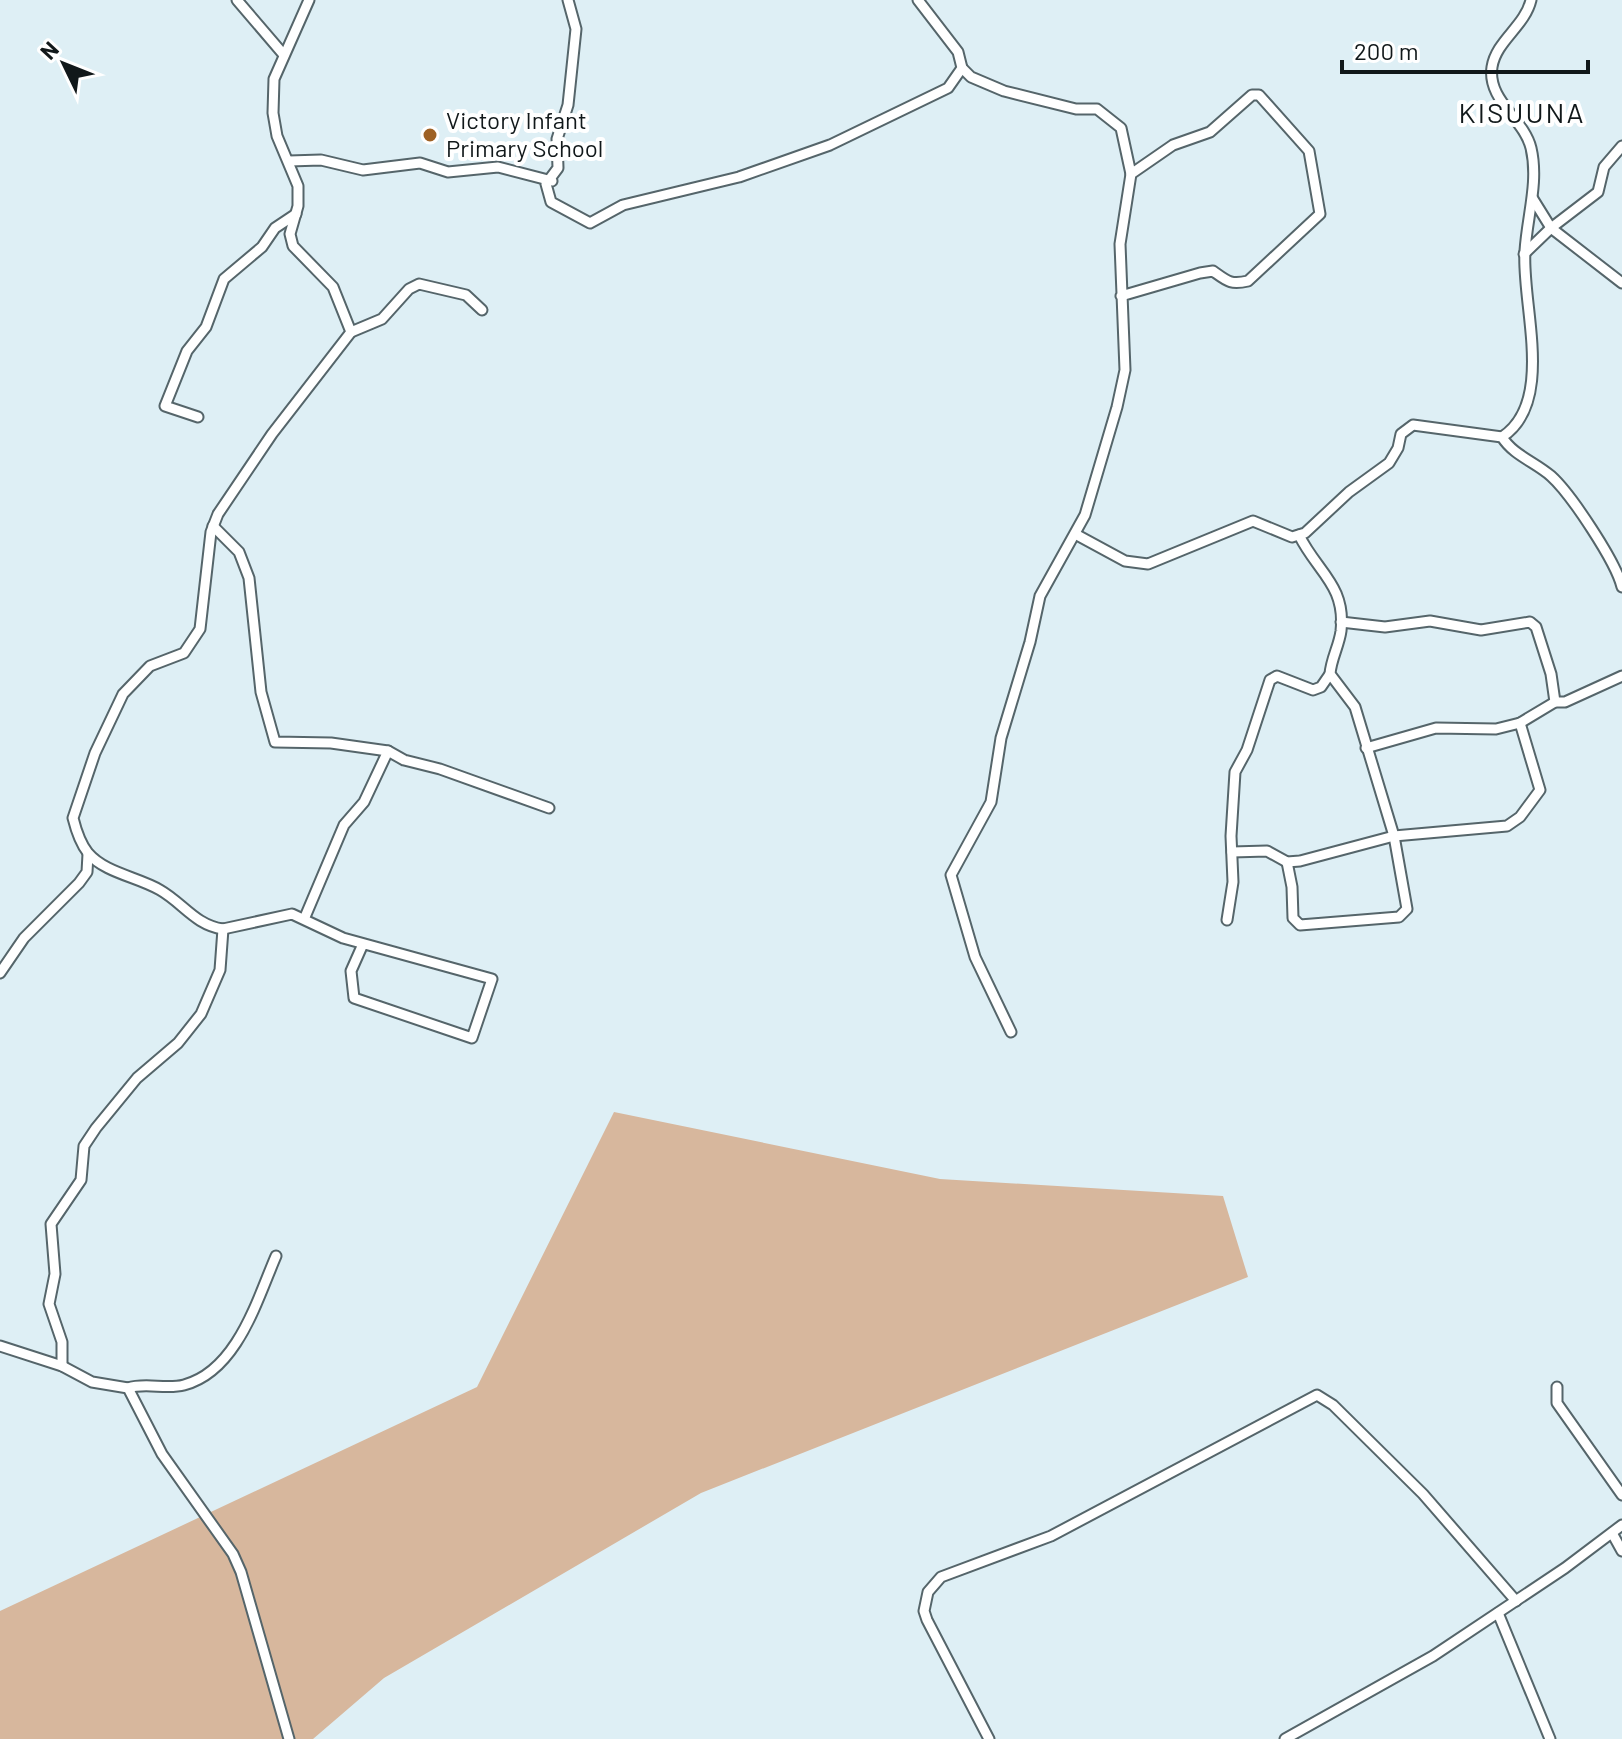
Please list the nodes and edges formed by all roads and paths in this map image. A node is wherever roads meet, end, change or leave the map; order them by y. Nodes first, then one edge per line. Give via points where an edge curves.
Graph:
1 (237, 0) edge
2 (309, 0) edge
3 (568, 0) edge
4 (918, 0) edge
5 (1531, 0) edge
6 (284, 55) junction
7 (962, 68) junction
8 (1622, 146) edge
9 (289, 161) junction
10 (1131, 174) junction
11 (552, 181) junction
12 (1532, 199) junction
13 (296, 214) junction
14 (1551, 228) junction
15 (1524, 254) junction
16 (1622, 283) edge
17 (1121, 296) junction
18 (482, 310) dead end
19 (351, 332) junction
20 (198, 417) dead end
21 (1502, 437) junction
22 (213, 526) junction
23 (1077, 535) junction
24 (1299, 535) junction
25 (1622, 587) edge
26 (1341, 622) junction
27 (1330, 674) junction
28 (1622, 676) edge
29 (1555, 702) junction
30 (1520, 723) junction
31 (1366, 748) junction
32 (388, 751) junction
33 (549, 808) dead end
34 (1394, 836) junction
35 (1232, 852) junction
36 (88, 854) junction
37 (1287, 862) junction
38 (305, 917) junction
39 (1227, 920) dead end
40 (223, 929) junction
41 (363, 944) junction
42 (0, 973) edge
43 (1011, 1032) dead end
44 (276, 1256) dead end
45 (0, 1346) edge
46 (62, 1366) junction
47 (1557, 1387) dead end
48 (128, 1388) junction
49 (1622, 1495) edge
50 (1622, 1525) edge
51 (1612, 1533) junction
52 (1622, 1551) edge
53 (1516, 1601) junction
54 (1498, 1613) junction
55 (289, 1739) edge
56 (989, 1739) edge
57 (1285, 1739) edge
58 (1550, 1739) edge

1 - 6 street
2 - 6 street
3 - 11 street via 576,29
4 - 7 street via 958,52
5 - 12 street via 1492,69 1503,106 1531,146
6 - 9 street via 274,79 272,107
7 - 10 street via 1004,91 1097,109 1121,128
7 - 11 street via 948,88 830,145 739,177 623,205 590,223 551,202 546,184
8 - 14 street via 1604,167 1598,192
9 - 11 street via 321,160 363,170 420,163 448,172 498,167
9 - 13 street via 298,186
10 - 17 street via 1120,244
10 - 17 street via 1173,145 1210,132 1243,101 1259,95 1309,151 1321,209 1248,281 1224,282 1213,271
12 - 14 street
12 - 15 street
13 - 19 street via 290,234 293,246 333,287
13 - 20 street via 224,279 206,327 187,351 165,406
14 - 15 street
14 - 16 street
15 - 21 street via 1533,360 1525,408
17 - 23 street via 1125,370 1094,492
18 - 19 street via 459,292 419,284 382,319
19 - 22 street via 272,434
21 - 24 street via 1405,428 1389,463
21 - 25 street via 1510,449 1554,478 1576,504
22 - 32 street via 239,552 249,578 261,692 275,742
22 - 36 street via 200,629 184,653 150,666 123,694 75,804 75,828
23 - 24 street via 1125,561 1148,564 1253,521
23 - 43 street via 1040,596 1001,738 991,802 951,875 975,957
24 - 26 street via 1335,585
26 - 27 street
26 - 29 street via 1385,627 1430,621 1481,630 1530,622 1551,674
27 - 31 street via 1353,700
27 - 35 street via 1313,690 1277,676 1270,680 1235,772
28 - 29 street
29 - 30 street
30 - 31 street via 1496,729 1436,728
30 - 34 street via 1540,790 1520,817 1507,826
31 - 34 street
32 - 33 street
32 - 38 street via 364,802 344,825
34 - 37 street
34 - 37 street via 1407,909 1399,917 1300,925 1293,918
35 - 37 street via 1267,851
35 - 39 street
36 - 40 street via 161,890 201,924
36 - 42 street via 87,872 79,883 24,938
38 - 40 street via 285,914
38 - 41 street
40 - 46 street via 220,970 201,1014 96,1128 84,1146 77,1187 51,1224 55,1274 49,1304 62,1342
41 - 41 street via 492,979 472,1038 354,998 351,971
44 - 48 street via 252,1313 207,1376 180,1387
45 - 46 street
46 - 48 street via 92,1382
47 - 49 street via 1557,1403
48 - 55 street via 162,1454 233,1554
50 - 51 street
51 - 52 street
51 - 53 street
53 - 54 street
53 - 56 street via 1423,1494 1317,1395 1051,1536 954,1569 932,1585 924,1611
54 - 57 street
54 - 58 street

